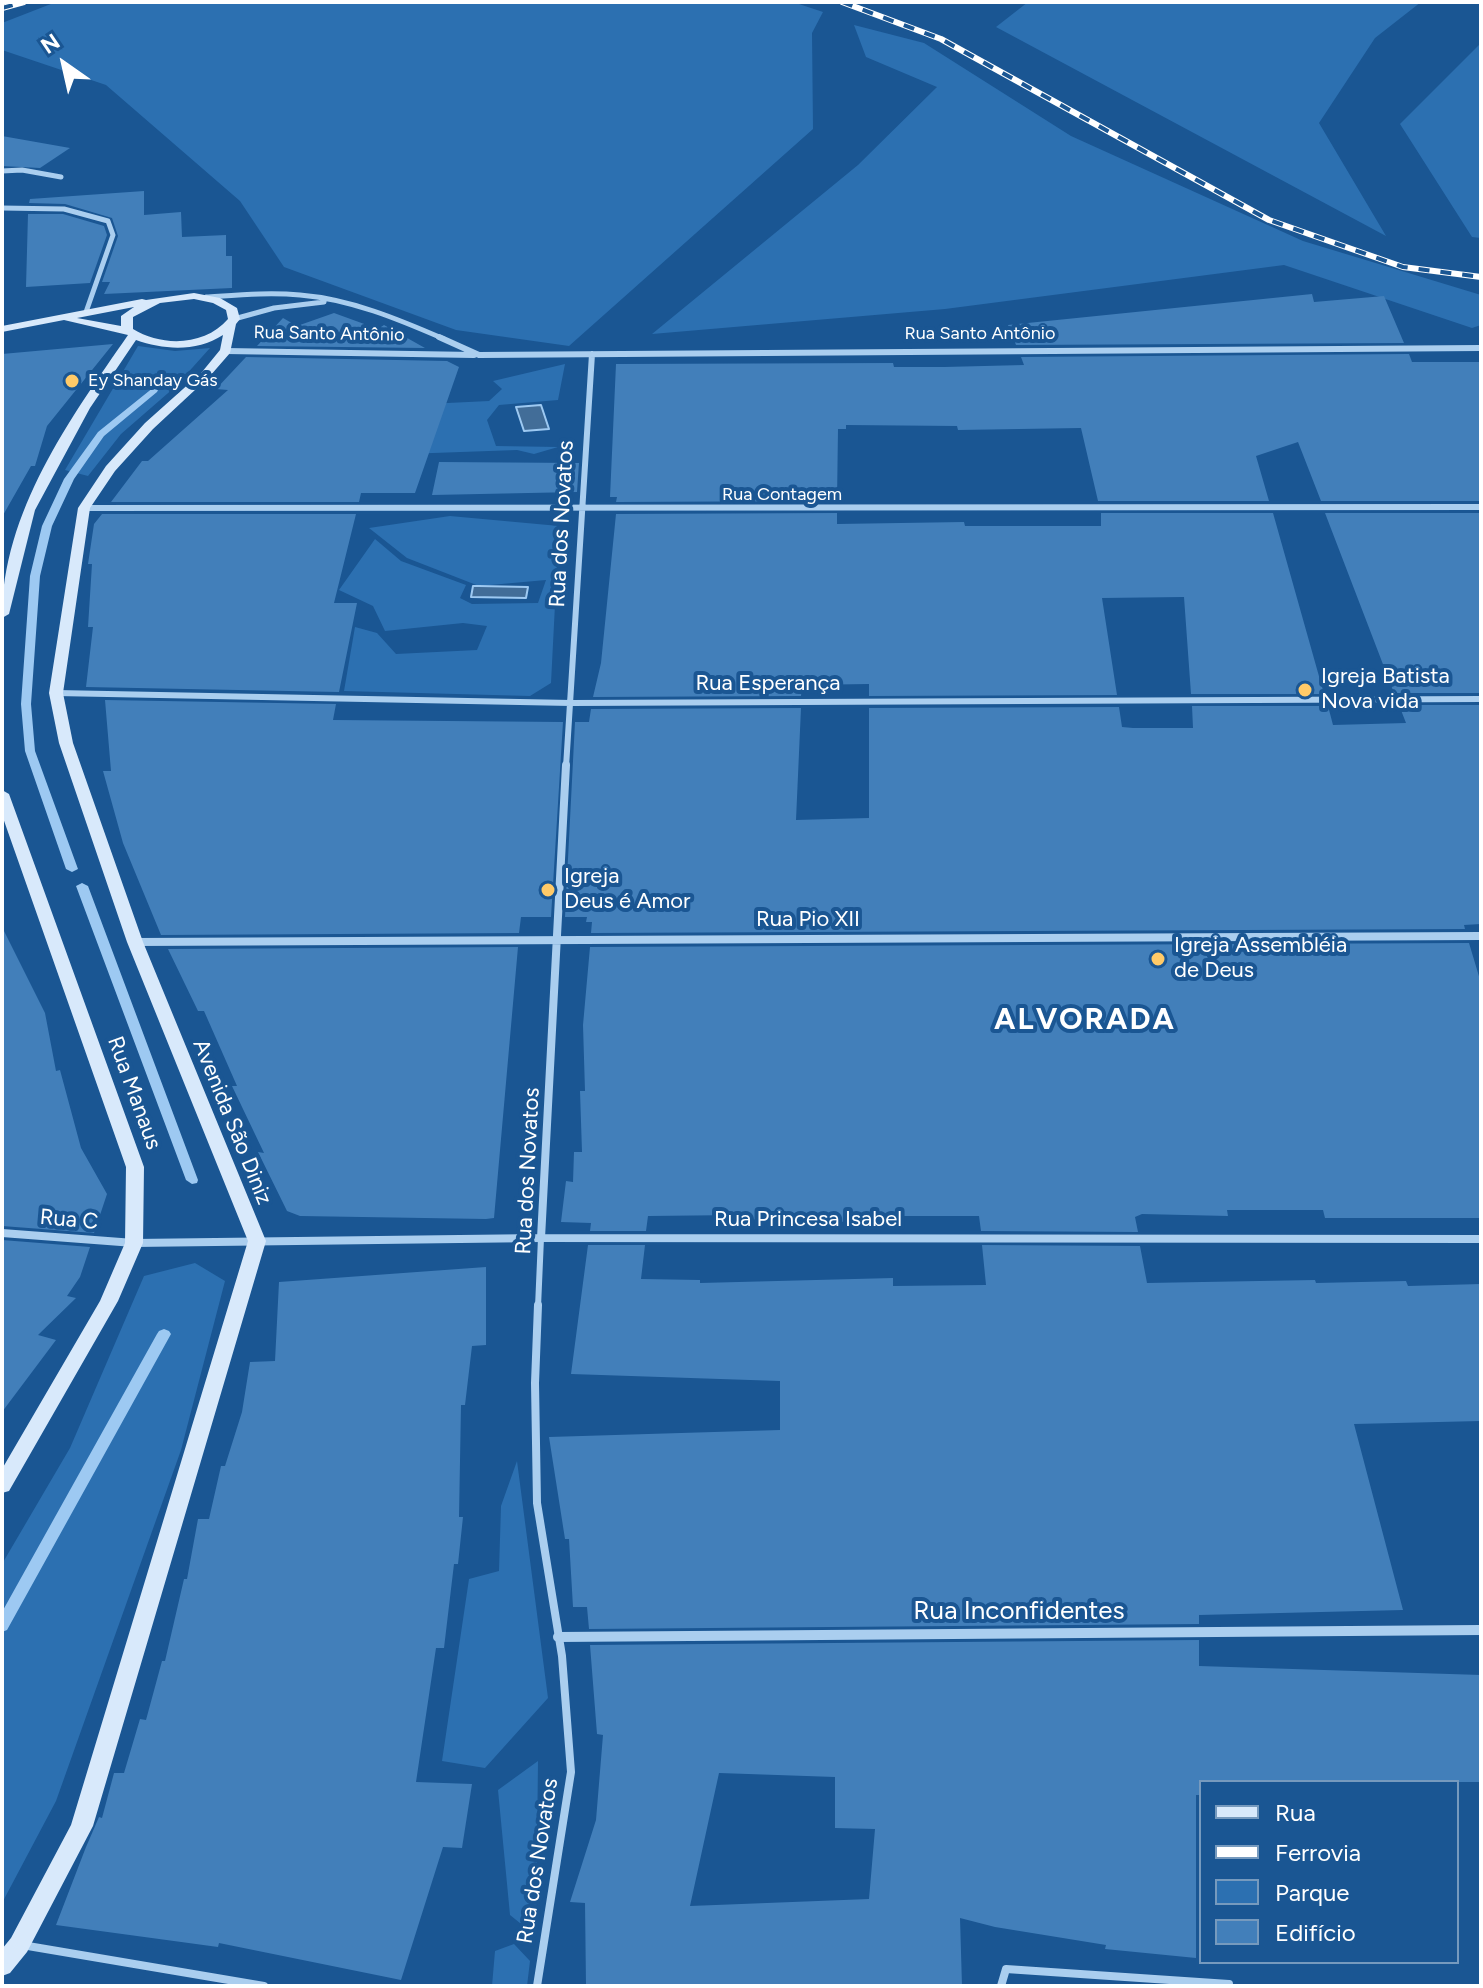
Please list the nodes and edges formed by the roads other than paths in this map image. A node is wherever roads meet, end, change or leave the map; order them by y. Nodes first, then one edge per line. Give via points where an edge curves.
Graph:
1 (2, 171) edge
2 (61, 177) dead end
3 (2, 208) edge
4 (206, 297) junction
5 (159, 300) junction
6 (332, 301) junction
7 (86, 312) junction
8 (55, 318) junction
9 (232, 322) junction
10 (2, 329) edge
11 (130, 332) junction
12 (1481, 348) edge
13 (226, 351) junction
14 (592, 354) junction
15 (479, 355) junction
16 (1481, 507) edge
17 (84, 508) junction
18 (579, 510) junction
19 (2, 614) edge
20 (56, 693) junction
21 (1481, 699) edge
22 (571, 703) junction
23 (2, 794) edge
24 (1481, 936) edge
25 (560, 939) junction
26 (135, 942) junction
27 (2, 1233) edge
28 (541, 1238) junction
29 (1481, 1239) edge
30 (257, 1241) junction
31 (134, 1243) junction
32 (2, 1486) edge
33 (1481, 1630) edge
34 (558, 1637) junction
35 (19, 1945) junction
36 (2, 1966) edge
37 (1229, 1984) dead end
38 (264, 1986) edge
39 (537, 1986) edge
40 (1001, 1986) edge

1 - 2 street
3 - 7 street via 64,209 108,221 113,235
4 - 5 street
4 - 6 street, Rua Santo Antônio via 307,296
4 - 9 street via 231,308
5 - 7 street
5 - 11 street via 127,316
6 - 9 street via 274,308
6 - 15 street, Rua Santo Antônio via 394,317
7 - 8 street
8 - 10 street
8 - 11 street
9 - 11 street via 209,338 176,343 145,340
9 - 13 street
11 - 19 street via 29,510
12 - 14 street, Rua Santo Antônio
13 - 15 street, Rua Santo Antônio
13 - 17 street, Avenida São Diniz via 110,469
14 - 15 street, Rua Santo Antônio
14 - 18 street, Rua dos Novatos
16 - 18 street, Rua Contagem
17 - 18 street, Rua Contagem
17 - 20 street, Avenida São Diniz
18 - 22 street, Rua dos Novatos
20 - 22 street, Rua Esperança
20 - 26 street, Avenida São Diniz via 66,743
21 - 22 street, Rua Esperança
22 - 25 street, Rua dos Novatos
23 - 31 street, Rua Manaus via 135,1167
24 - 25 street, Rua Pio XII
25 - 26 street, Rua Pio XII
25 - 28 street, Rua dos Novatos
26 - 30 street, Avenida São Diniz
27 - 31 street, Rua C
28 - 29 street, Rua Princesa Isabel
28 - 30 street, Rua Princesa Isabel
28 - 34 lane, Rua dos Novatos via 537,1503
30 - 31 street, Rua Princesa Isabel
30 - 35 street via 82,1826
31 - 32 street, Rua Manaus via 109,1301
33 - 34 street, Rua Inconfidentes
34 - 39 lane, Rua dos Novatos via 571,1772
35 - 36 street
35 - 38 lane
37 - 40 lane via 1006,1969

